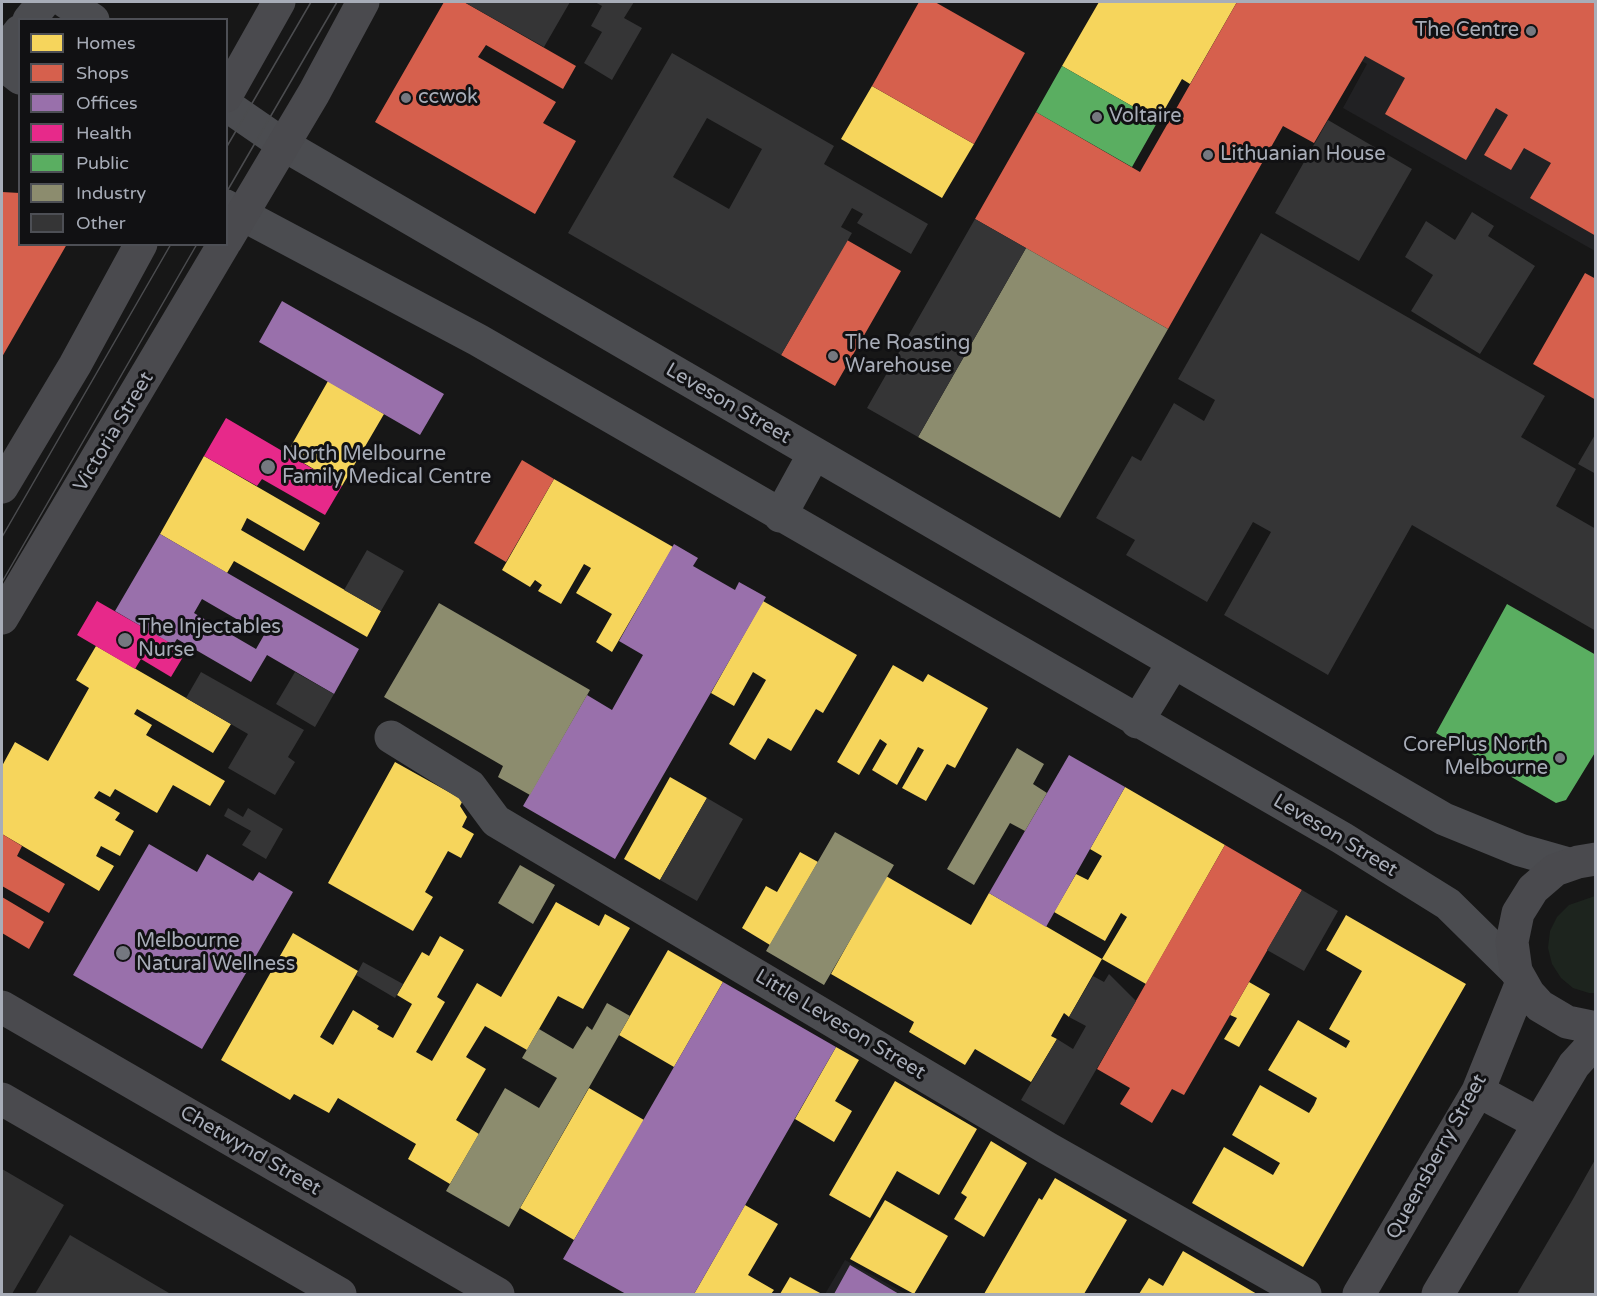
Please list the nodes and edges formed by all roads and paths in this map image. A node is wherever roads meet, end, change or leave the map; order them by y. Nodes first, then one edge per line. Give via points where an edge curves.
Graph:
1 (44, 2) edge
2 (66, 2) edge
3 (279, 2) edge
4 (363, 2) edge
5 (31, 18) edge
6 (90, 18) edge
7 (18, 34) edge
8 (2, 54) edge
9 (2, 64) edge
10 (18, 76) edge
11 (228, 92) edge
12 (228, 106) edge
13 (284, 145) junction
14 (230, 227) edge
15 (140, 246) edge
16 (219, 246) edge
17 (814, 454) junction
18 (2, 487) edge
19 (780, 516) junction
20 (2, 618) edge
21 (1173, 663) junction
22 (1137, 722) junction
23 (391, 737) dead end
24 (1585, 857) edge
25 (1519, 976) junction
26 (2, 1007) edge
27 (1596, 1028) edge
28 (1596, 1041) edge
29 (1478, 1091) junction
30 (2, 1099) edge
31 (1538, 1123) junction
32 (340, 1294) edge
33 (494, 1294) edge
34 (1305, 1294) edge
35 (1359, 1294) edge
36 (1438, 1294) edge

1 - 5 street
2 - 6 street
3 - 11 street
4 - 13 street, Victoria Street
7 - 8 street
9 - 10 street
12 - 13 street, Leveson Street
13 - 14 street, Victoria Street
13 - 17 street, Leveson Street
14 - 19 street, Leveson Street via 478,340
15 - 18 street
16 - 20 street, Victoria Street
17 - 19 street
17 - 21 street, Leveson Street
19 - 22 street, Leveson Street
21 - 22 street
21 - 24 street, Leveson Street via 1444,819 1520,850
22 - 25 street, Leveson Street via 1342,838 1448,904
23 - 34 street, Little Leveson Street via 470,786 496,821 1047,1148
24 - 25 street via 1544,879 1524,900 1512,942
25 - 27 street via 1552,1016
25 - 29 street, Queensberry Street
26 - 33 street, Chetwynd Street
28 - 31 street via 1574,1065
29 - 31 street
29 - 35 street, Queensberry Street
30 - 32 street
31 - 36 street

